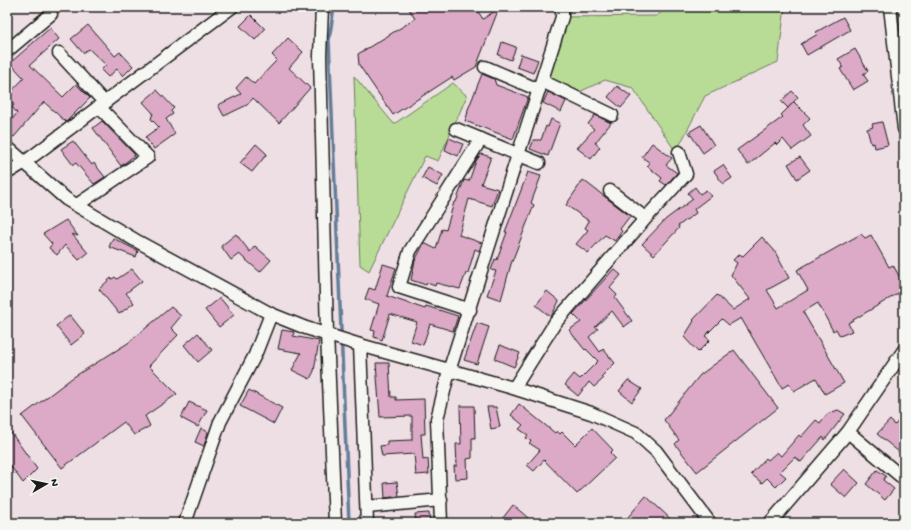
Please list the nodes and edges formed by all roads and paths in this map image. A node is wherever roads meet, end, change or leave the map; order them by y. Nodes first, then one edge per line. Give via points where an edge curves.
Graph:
1 (232, 7) edge
2 (322, 7) edge
3 (562, 7) edge
4 (890, 7) edge
5 (51, 10) edge
6 (7, 51) edge
7 (59, 53) dead end
8 (485, 67) dead end
9 (540, 86) junction
10 (102, 105) junction
11 (612, 115) dead end
12 (456, 128) dead end
13 (904, 129) edge
14 (480, 139) junction
15 (7, 147) edge
16 (679, 152) dead end
17 (518, 156) junction
18 (25, 162) junction
19 (539, 163) dead end
20 (7, 173) edge
21 (610, 191) dead end
22 (77, 205) junction
23 (645, 218) junction
24 (470, 310) junction
25 (271, 314) junction
26 (330, 335) junction
27 (357, 344) junction
28 (904, 350) edge
29 (449, 371) junction
30 (514, 388) junction
31 (848, 432) junction
32 (904, 479) edge
33 (440, 500) junction
34 (367, 507) junction
35 (185, 523) edge
36 (335, 523) edge
37 (367, 523) edge
38 (441, 523) edge
39 (710, 523) edge
40 (770, 523) edge

1 - 10 street
2 - 26 street via 320,56
3 - 9 street via 562,17
4 - 13 street
5 - 6 street
7 - 10 street
8 - 9 street
9 - 11 street
9 - 17 street
10 - 18 street
10 - 22 street via 148,157
12 - 14 street
14 - 17 street
14 - 24 street via 410,251 399,287
15 - 18 street
16 - 23 street via 686,174
17 - 19 street
17 - 24 street
18 - 20 street
18 - 22 street via 66,199
21 - 23 street
22 - 25 street via 141,244
23 - 30 street via 555,323
24 - 29 street
25 - 26 street
25 - 35 street via 255,355 220,422
26 - 27 street
26 - 36 street
27 - 29 street
27 - 34 street
28 - 31 street
29 - 30 street
29 - 33 street via 438,418
30 - 39 street via 591,413 636,433 656,451
31 - 32 street
31 - 40 street
33 - 34 street
33 - 38 street
34 - 37 street

